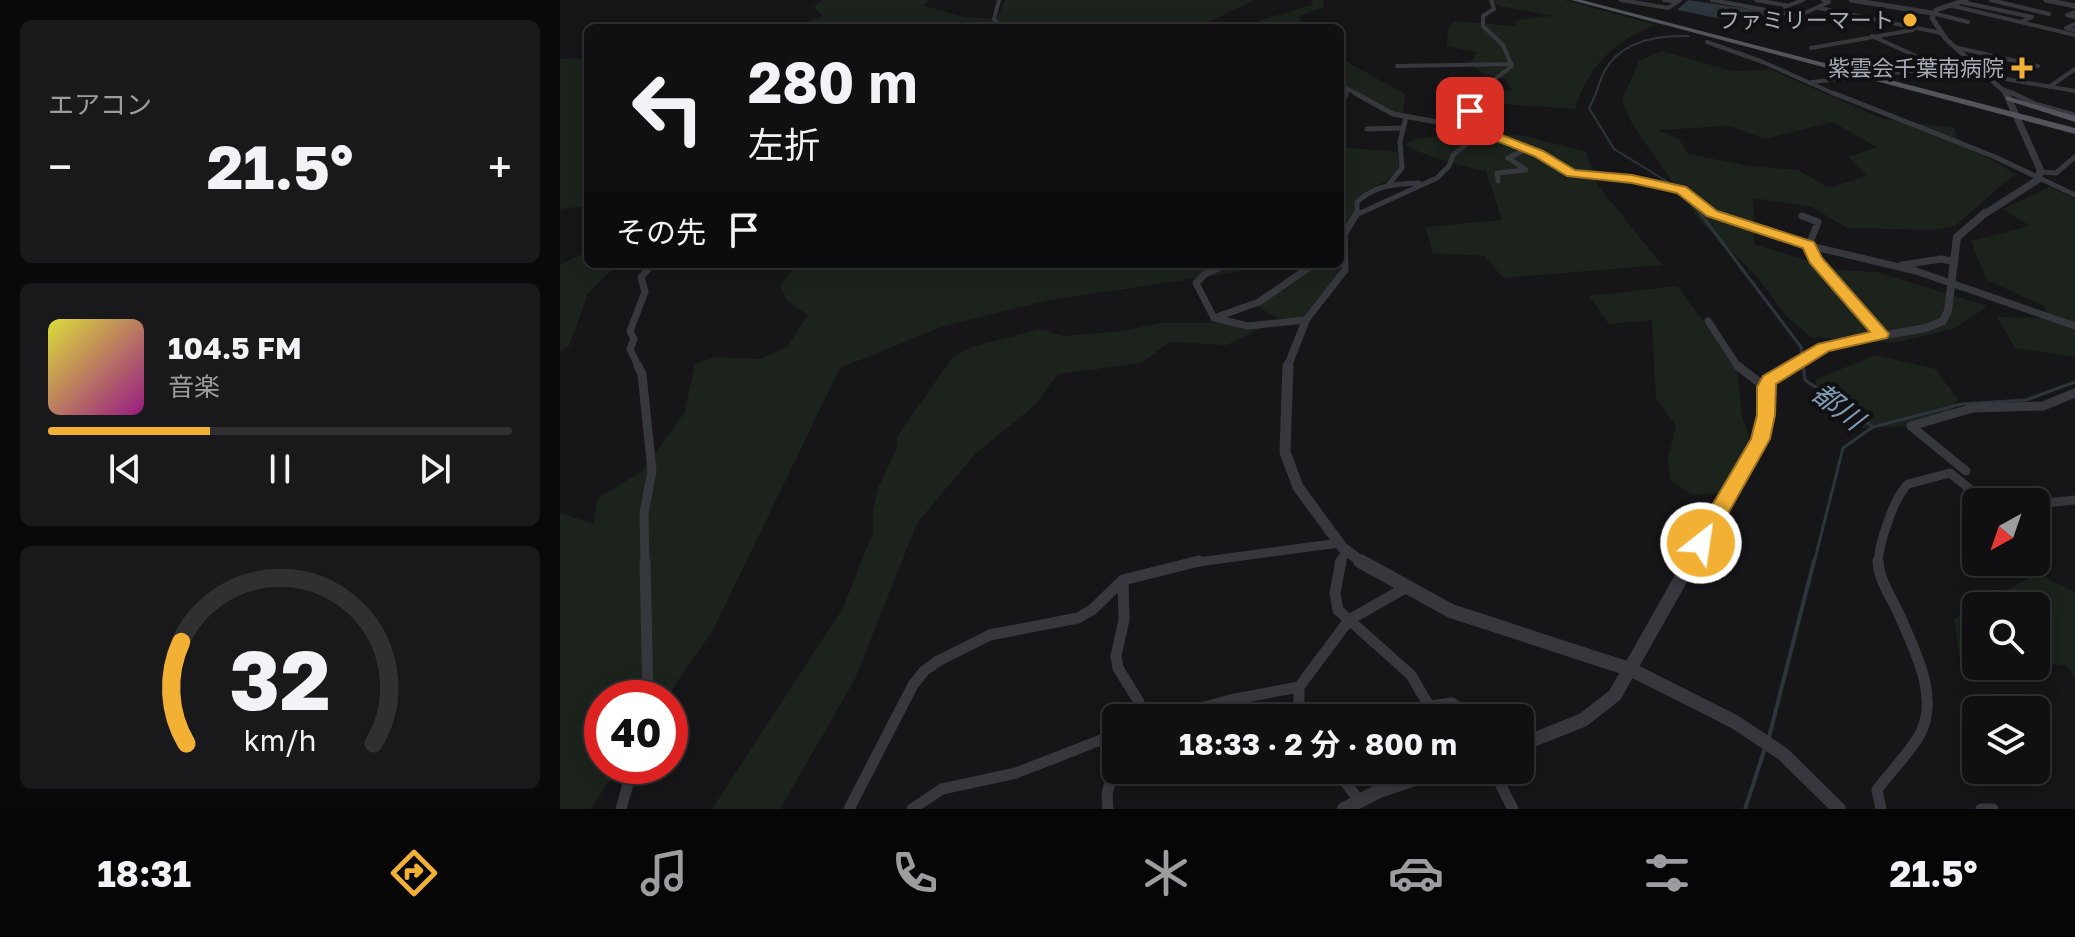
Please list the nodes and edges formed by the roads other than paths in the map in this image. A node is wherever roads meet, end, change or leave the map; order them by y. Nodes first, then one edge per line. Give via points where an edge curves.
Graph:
1 (999, 0) edge
2 (1491, 0) edge
3 (1574, 0) edge
4 (1584, 0) edge
5 (1621, 0) edge
6 (1664, 0) edge
7 (1715, 0) edge
8 (1756, 0) edge
9 (1802, 0) edge
10 (1823, 0) edge
11 (1851, 0) edge
12 (1991, 0) edge
13 (2046, 0) edge
14 (1678, 1) edge
15 (1964, 1) edge
16 (1949, 5) junction
17 (1789, 6) junction
18 (1819, 8) junction
19 (1939, 8) junction
20 (1774, 12) junction
21 (1979, 12) junction
22 (2075, 12) edge
23 (1932, 13) junction
24 (2049, 14) dead end
25 (1968, 22) dead end
26 (2020, 22) junction
27 (998, 24) edge
28 (2075, 24) edge
29 (1922, 29) junction
30 (1941, 33) junction
31 (2075, 33) edge
32 (1872, 36) junction
33 (1707, 42) dead end
34 (1954, 47) junction
35 (1811, 48) dead end
36 (1512, 64) junction
37 (1397, 66) dead end
38 (2038, 66) dead end
39 (1941, 68) junction
40 (1978, 68) junction
41 (2075, 69) edge
42 (1988, 76) junction
43 (2061, 77) junction
44 (2075, 80) edge
45 (1808, 83) junction
46 (2049, 87) junction
47 (2003, 89) junction
48 (2075, 91) edge
49 (1344, 93) edge
50 (2009, 98) junction
51 (1406, 117) junction
52 (2075, 117) edge
53 (2021, 126) junction
54 (1402, 128) junction
55 (1367, 129) dead end
56 (1476, 129) junction
57 (2075, 129) edge
58 (2075, 137) edge
59 (1528, 149) junction
60 (2075, 157) edge
61 (2040, 175) junction
62 (1498, 181) dead end
63 (1428, 183) junction
64 (1389, 184) junction
65 (2075, 195) edge
66 (1357, 213) junction
67 (1802, 216) dead end
68 (1809, 245) junction
69 (1952, 261) junction
70 (1899, 266) junction
71 (649, 268) edge
72 (1218, 268) edge
73 (1308, 268) edge
74 (1950, 282) junction
75 (1214, 318) junction
76 (1306, 320) junction
77 (1708, 321) dead end
78 (2075, 326) edge
79 (1881, 334) junction
80 (1765, 387) junction
81 (2075, 393) edge
82 (1966, 471) dead end
83 (1969, 488) edge
84 (2075, 500) edge
85 (2050, 503) edge
86 (1343, 547) junction
87 (1123, 580) junction
88 (1405, 588) junction
89 (1349, 620) junction
90 (1632, 670) junction
91 (648, 680) edge
92 (1299, 687) junction
93 (1139, 704) edge
94 (1226, 704) edge
95 (1299, 704) edge
96 (1428, 704) edge
97 (1434, 704) edge
98 (1455, 704) edge
99 (1102, 739) edge
100 (1534, 739) edge
101 (628, 784) edge
102 (1110, 784) edge
103 (1347, 784) edge
104 (1401, 784) edge
105 (1500, 784) edge
106 (1358, 799) junction
107 (621, 809) edge
108 (849, 809) edge
109 (912, 809) edge
110 (1108, 809) edge
111 (1344, 809) edge
112 (1513, 809) edge
113 (1839, 809) edge
114 (1881, 809) edge
115 (1981, 809) edge
116 (1993, 809) edge

1 - 27 street via 994,19
2 - 36 street via 1494,9 1483,16 1483,26 1503,45
3 - 57 main road
4 - 57 main road
5 - 14 street via 1662,8
6 - 14 street
7 - 20 street
8 - 17 street
9 - 17 street
10 - 18 street via 1829,2
11 - 23 street
12 - 24 street
13 - 22 street
15 - 16 street
15 - 26 street via 2032,17
16 - 19 street
16 - 21 street
17 - 20 street
18 - 20 street via 1802,16
18 - 29 street
19 - 21 street via 1974,17
19 - 23 street
21 - 26 street
23 - 25 street
23 - 30 street
26 - 31 street
28 - 31 street via 2066,28
29 - 30 street
29 - 32 street
30 - 34 street
32 - 35 street
32 - 39 street
33 - 45 street
34 - 38 street
34 - 40 street
36 - 37 street
36 - 56 street via 1472,99 1469,108
39 - 40 street
39 - 45 street
40 - 42 street
41 - 43 street
42 - 46 street
42 - 47 street
43 - 44 street
43 - 46 street
45 - 61 street
46 - 48 street
47 - 50 street
47 - 52 street
49 - 51 street
50 - 52 main road
50 - 53 street
51 - 54 street
51 - 56 street
53 - 58 main road
53 - 61 street
54 - 55 street
54 - 64 street via 1402,168
56 - 59 street
56 - 63 street via 1446,171
59 - 62 street via 1508,158 1526,170 1497,173
59 - 68 street via 1572,174 1681,190 1712,214
60 - 61 street via 2056,173
61 - 65 street
61 - 69 street via 1961,231
63 - 64 street
63 - 66 street
64 - 66 street via 1362,196 1354,208
66 - 76 street via 1344,234 1345,270
67 - 68 street via 1818,222
68 - 70 street
68 - 79 street
69 - 70 street
69 - 74 street
70 - 74 street
71 - 91 street via 641,277 645,292 630,331 630,349 646,396 652,471 644,513
72 - 75 street via 1196,283
73 - 75 street via 1259,302
74 - 78 street
74 - 79 street via 1943,321
75 - 76 street via 1249,327
76 - 86 street via 1286,370 1285,452 1298,487
77 - 80 street via 1741,371
79 - 80 street via 1824,348 1779,372
80 - 90 street via 1760,439 1655,620
81 - 82 street via 2043,406 1973,408 1911,426
83 - 114 street via 1950,473 1908,484 1899,491 1880,547 1879,570 1930,701 1916,743 1877,790
84 - 85 street
86 - 87 street via 1190,562
86 - 88 street
86 - 89 street via 1335,593 1338,610
87 - 93 street via 1124,620 1116,656
87 - 108 street via 1078,618 990,635 924,671
88 - 89 street
88 - 90 street via 1472,618
89 - 92 street
89 - 96 street via 1411,675
90 - 100 street via 1593,716
90 - 113 street via 1756,735
92 - 94 street
92 - 95 street
97 - 98 street
99 - 109 street via 1016,773 942,789
101 - 107 street
102 - 110 street
103 - 106 street
104 - 106 street
105 - 112 street
106 - 111 street
115 - 116 street

